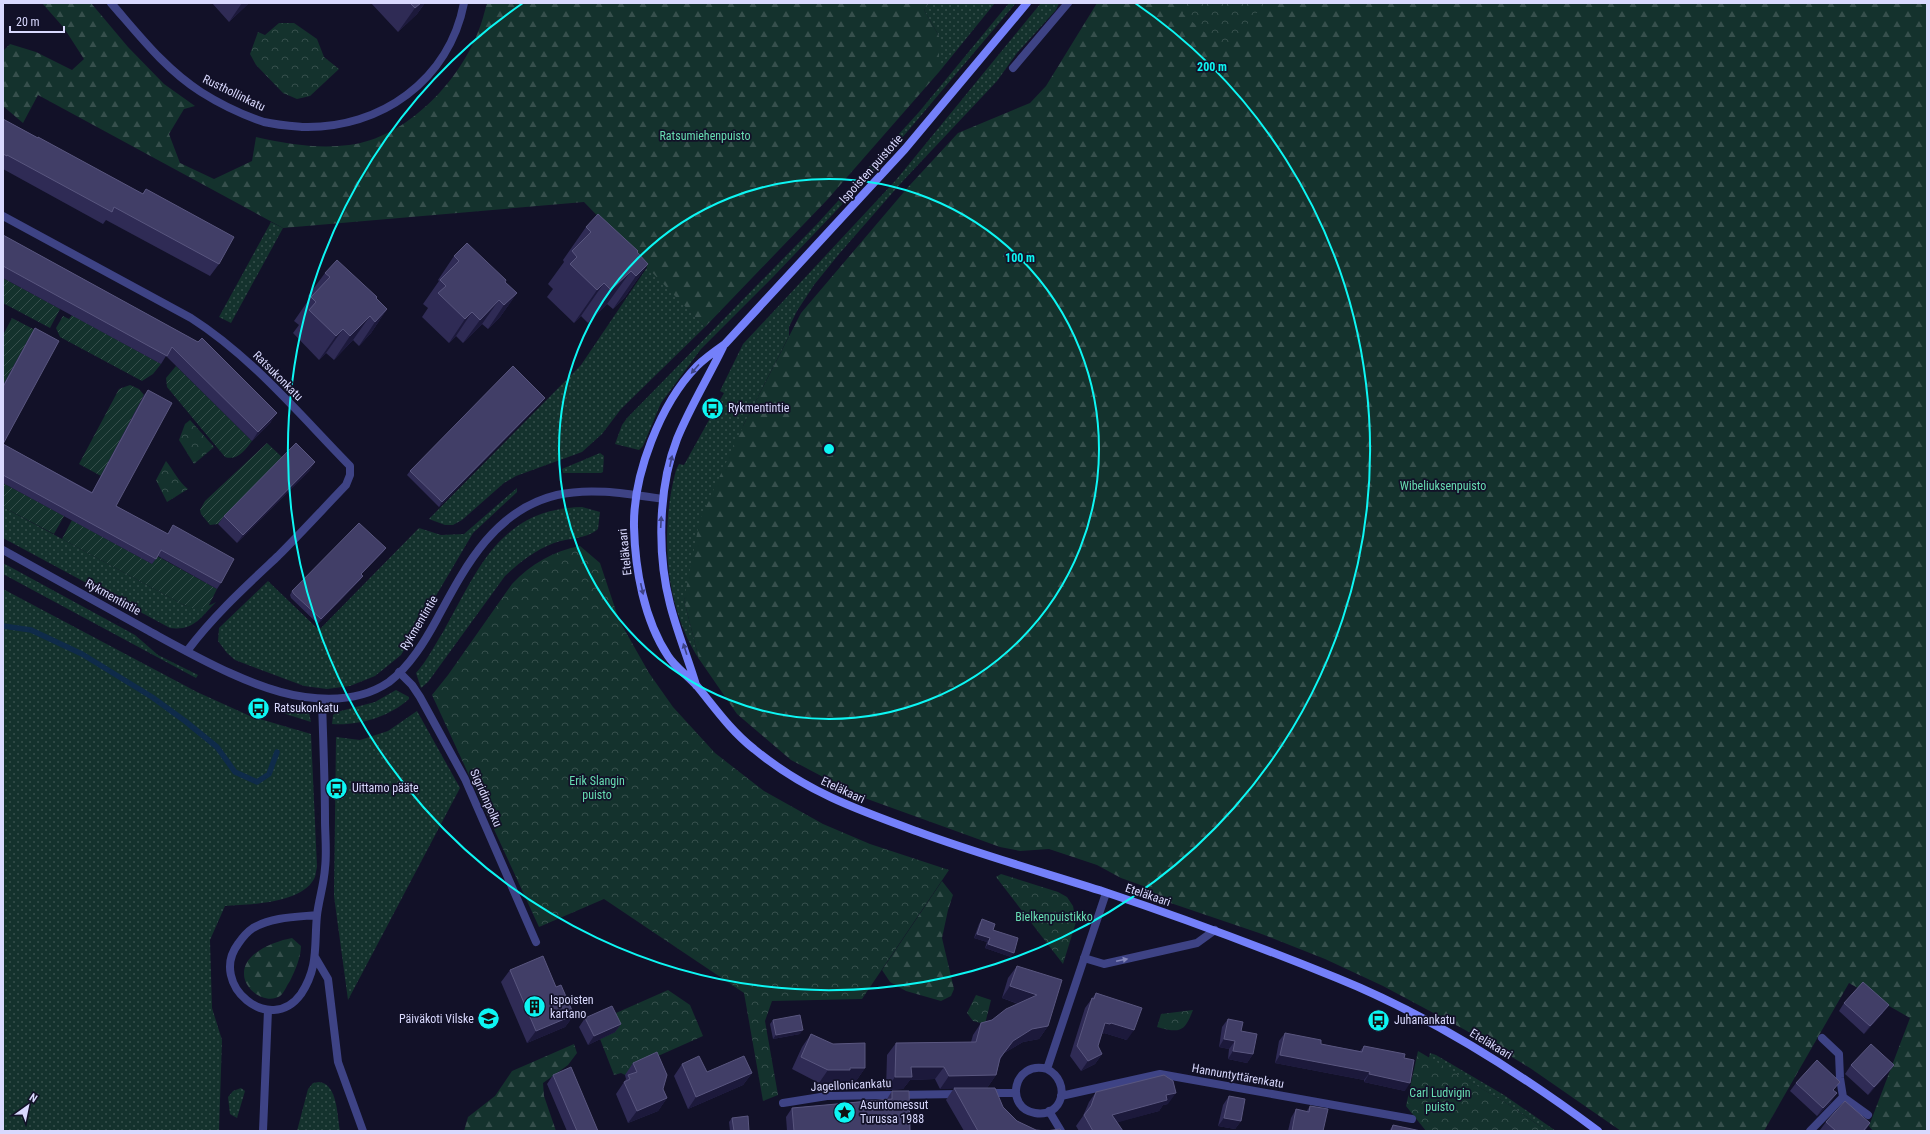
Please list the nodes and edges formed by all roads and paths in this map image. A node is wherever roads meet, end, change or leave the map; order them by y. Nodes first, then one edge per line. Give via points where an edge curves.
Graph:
1 (111, 3) edge
2 (464, 3) edge
3 (1027, 3) edge
4 (1068, 3) edge
5 (1013, 68) dead end
6 (3, 216) edge
7 (725, 344) junction
8 (636, 495) junction
9 (663, 499) junction
10 (3, 550) edge
11 (187, 651) junction
12 (399, 672) junction
13 (696, 686) junction
14 (322, 699) junction
15 (1106, 893) junction
16 (317, 916) junction
17 (1215, 930) junction
18 (536, 942) dead end
19 (315, 957) junction
20 (1084, 958) junction
21 (268, 1010) junction
22 (1822, 1038) dead end
23 (1047, 1069) junction
24 (1016, 1092) junction
25 (1061, 1096) junction
26 (1843, 1097) junction
27 (783, 1103) dead end
28 (1049, 1111) junction
29 (1868, 1116) dead end
30 (1412, 1119) dead end
31 (263, 1131) edge
32 (362, 1131) edge
33 (1061, 1131) edge
34 (1598, 1131) edge
35 (1810, 1131) edge

1 - 2 street, Rusthollinkatu via 157,56 184,81 202,93 236,111 265,122 318,127 361,120 398,102 408,94 434,69 445,54 455,35
3 - 7 main road, Ispoisten puistotie via 905,149
4 - 5 street
6 - 11 street, Ratsukonkatu via 214,333 247,361 350,466 346,485 233,598
7 -> 8 main road, Ispoisten puistotie via 698,364 674,396 647,453
9 -> 7 main road, Ispoisten puistotie via 676,441 691,406
8 - 9 street, Rykmentintie
8 - 12 street, Rykmentintie via 606,492 564,494 531,504 508,518 487,538 466,565 424,641
8 -> 13 main road, Eteläkaari via 636,558 648,612 670,660
13 -> 9 main road, Eteläkaari via 666,586 661,537
10 - 11 street, Rykmentintie
11 - 14 street, Rykmentintie via 285,694
12 - 14 street, Rykmentintie via 369,692 349,698
12 - 18 street, Sigridinpolku via 412,685 465,779
13 - 15 main road, Eteläkaari via 730,727 752,748 825,796 951,844
14 - 16 street via 326,866
15 - 17 main road, Eteläkaari
15 - 20 street
16 - 19 street
16 - 21 street via 279,919 257,926 251,929 235,948 230,964 234,986 245,999
20 -> 17 street via 1104,964 1197,943
17 - 34 main road, Eteläkaari via 1341,980 1425,1020 1524,1077
19 - 21 street via 312,975 294,1002 282,1008
19 - 32 street via 328,979 338,1062
20 - 23 street
21 - 31 street
22 - 26 street via 1839,1054
23 - 24 street via 1028,1070 1018,1080
23 - 25 street via 1059,1079
24 - 27 street, Jagellonicankatu via 827,1096
24 - 28 street via 1022,1106 1028,1111
25 - 28 street via 1059,1102
25 - 30 street, Hannuntyttärenkatu via 1160,1074
26 - 29 street
26 - 35 street
28 - 33 street

